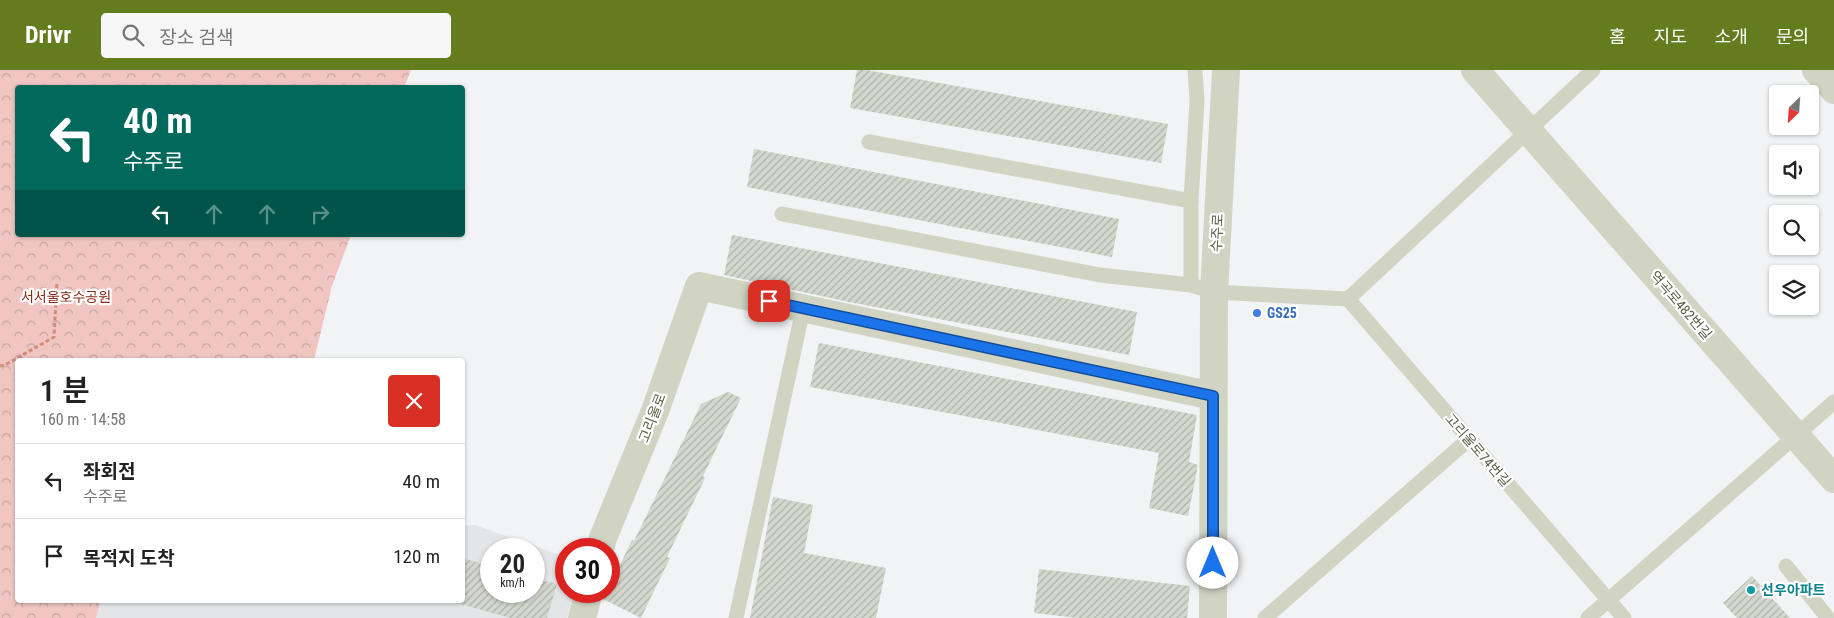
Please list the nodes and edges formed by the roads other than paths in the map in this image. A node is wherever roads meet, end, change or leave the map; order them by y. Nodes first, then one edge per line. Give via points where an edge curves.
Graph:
1 (1195, 70) edge
2 (1226, 70) edge
3 (1475, 70) edge
4 (1593, 70) edge
5 (1816, 70) edge
6 (1834, 90) edge
7 (1528, 131) junction
8 (869, 142) dead end
9 (1191, 201) junction
10 (782, 214) dead end
11 (1202, 289) junction
12 (1348, 298) junction
13 (803, 309) junction
14 (1213, 396) junction
15 (1834, 402) edge
16 (1796, 436) junction
17 (1469, 439) junction
18 (1834, 479) edge
19 (603, 538) edge
20 (1786, 566) dead end
21 (1608, 600) junction
22 (586, 603) edge
23 (582, 618) edge
24 (736, 618) edge
25 (1213, 618) edge
26 (1265, 618) edge
27 (1588, 618) edge
28 (1624, 618) edge
29 (1828, 618) edge

1 - 9 lane via 1197,101
2 - 11 street, 수주로
3 - 7 street, 역곡로482번길
4 - 7 lane
5 - 6 street
7 - 12 lane
7 - 16 street, 역곡로482번길
8 - 9 lane
9 - 11 lane
10 - 11 lane via 1100,275
11 - 12 lane
11 - 14 street, 수주로
12 - 17 lane, 고리울로74번길
13 - 14 street
13 - 19 street, 고리울로 via 699,286 655,411
13 - 24 lane
14 - 25 street, 수주로
15 - 16 lane
16 - 18 street, 역곡로482번길
16 - 21 lane
17 - 21 lane, 고리울로74번길
17 - 26 lane
20 - 29 lane
21 - 27 lane
21 - 28 lane, 고리울로74번길
22 - 23 street

